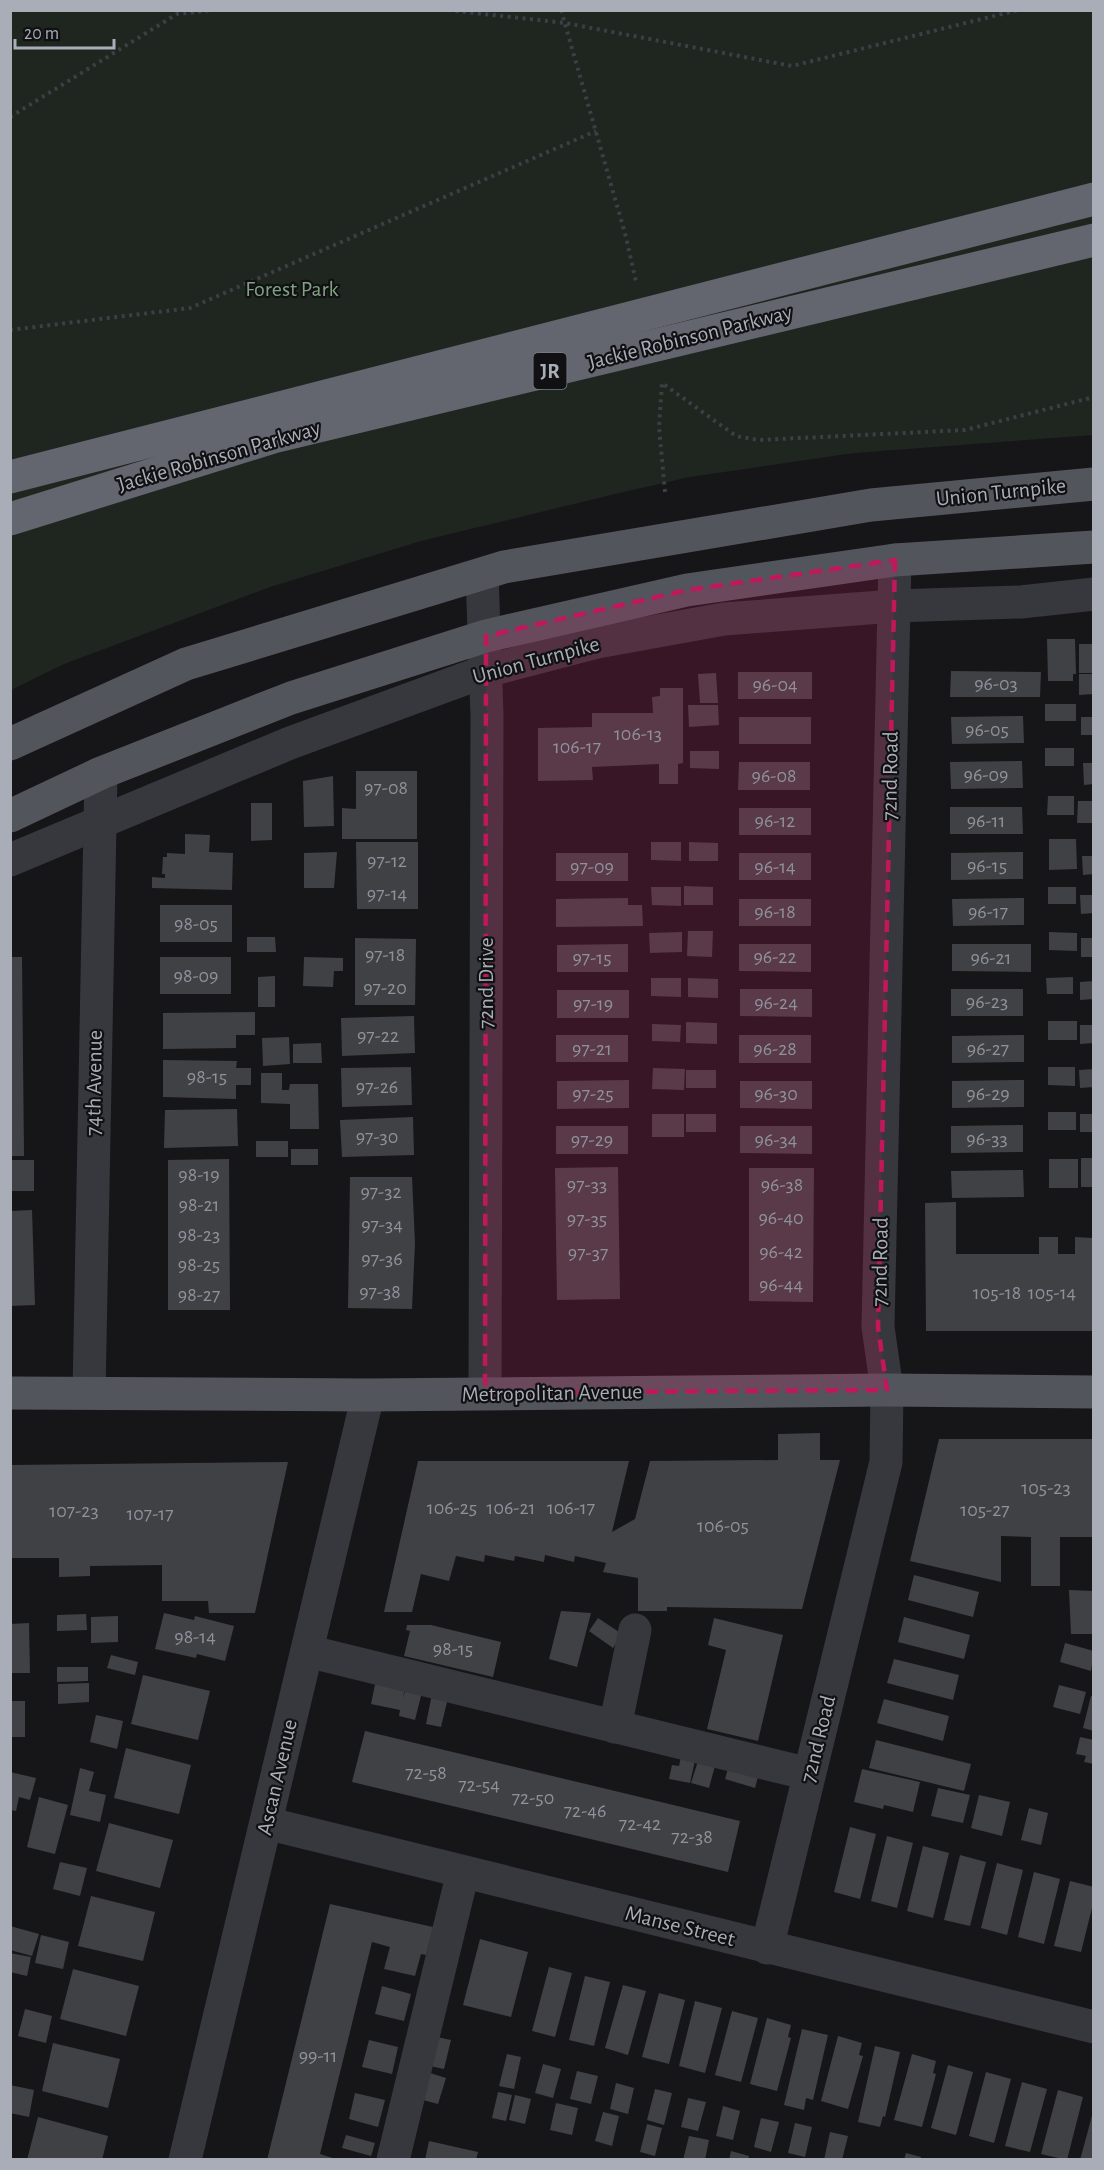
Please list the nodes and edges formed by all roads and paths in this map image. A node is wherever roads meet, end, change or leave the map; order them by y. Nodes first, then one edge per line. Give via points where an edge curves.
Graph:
1 (213, 10) edge
2 (448, 10) edge
3 (561, 10) edge
4 (1018, 10) edge
5 (566, 23) junction
6 (10, 117) edge
7 (596, 131) junction
8 (1094, 199) edge
9 (1094, 240) edge
10 (637, 283) dead end
11 (10, 330) edge
12 (1094, 397) edge
13 (10, 477) edge
14 (1094, 484) edge
15 (665, 492) dead end
16 (10, 519) edge
17 (1094, 547) edge
18 (895, 560) junction
19 (482, 573) junction
20 (1094, 594) edge
21 (894, 606) junction
22 (486, 636) junction
23 (486, 671) junction
24 (10, 744) edge
25 (100, 773) junction
26 (10, 816) edge
27 (100, 823) junction
28 (10, 860) edge
29 (887, 1390) junction
30 (1094, 1392) edge
31 (10, 1393) edge
32 (89, 1393) junction
33 (485, 1393) junction
34 (368, 1395) junction
35 (635, 1630) dead end
36 (307, 1651) junction
37 (615, 1727) junction
38 (809, 1774) junction
39 (266, 1823) junction
40 (463, 1872) junction
41 (767, 1948) junction
42 (1094, 2027) edge
43 (185, 2160) edge
44 (393, 2160) edge

1 - 6 path via 177,14
2 - 5 path
3 - 5 path
4 - 5 path via 792,66
5 - 7 path
7 - 10 path
7 - 11 path via 190,308
8 - 13 highway, Jackie Robinson Parkway / JR
9 - 16 highway, Jackie Robinson Parkway / JR via 273,438
12 - 15 path via 965,429 759,440 736,436 662,383 659,427
14 - 19 main road, Union Turnpike via 871,505
17 - 18 main road, Union Turnpike
18 - 21 street, 72nd Road
18 - 22 main road, Union Turnpike via 687,590
19 - 22 street, 72nd Drive
19 - 24 main road, Union Turnpike via 186,664
20 - 21 street, Union Turnpike via 1021,602
21 - 23 street, Union Turnpike via 724,619 597,642
21 - 29 street, 72nd Road via 878,1327
22 - 23 street, 72nd Drive
22 - 25 main road, Union Turnpike via 291,698
23 - 27 street, Union Turnpike via 290,743
23 - 33 street, 72nd Drive
25 - 26 main road, Union Turnpike
25 - 27 street, 74th Avenue
27 - 28 street, Union Turnpike
27 - 32 street, 74th Avenue
29 - 30 main road, Metropolitan Avenue
29 - 33 main road, Metropolitan Avenue
29 - 38 street, 72nd Road via 886,1462
31 - 32 main road, Metropolitan Avenue
32 - 34 main road, Metropolitan Avenue
33 - 34 main road, Metropolitan Avenue
34 - 36 street, Ascan Avenue
35 - 37 street
36 - 37 street
36 - 39 street, Ascan Avenue
37 - 38 street
38 - 41 street, 72nd Road
39 - 40 street, Manse Street
39 - 43 street, Ascan Avenue
40 - 41 street, Manse Street
40 - 44 street
41 - 42 street, Manse Street

